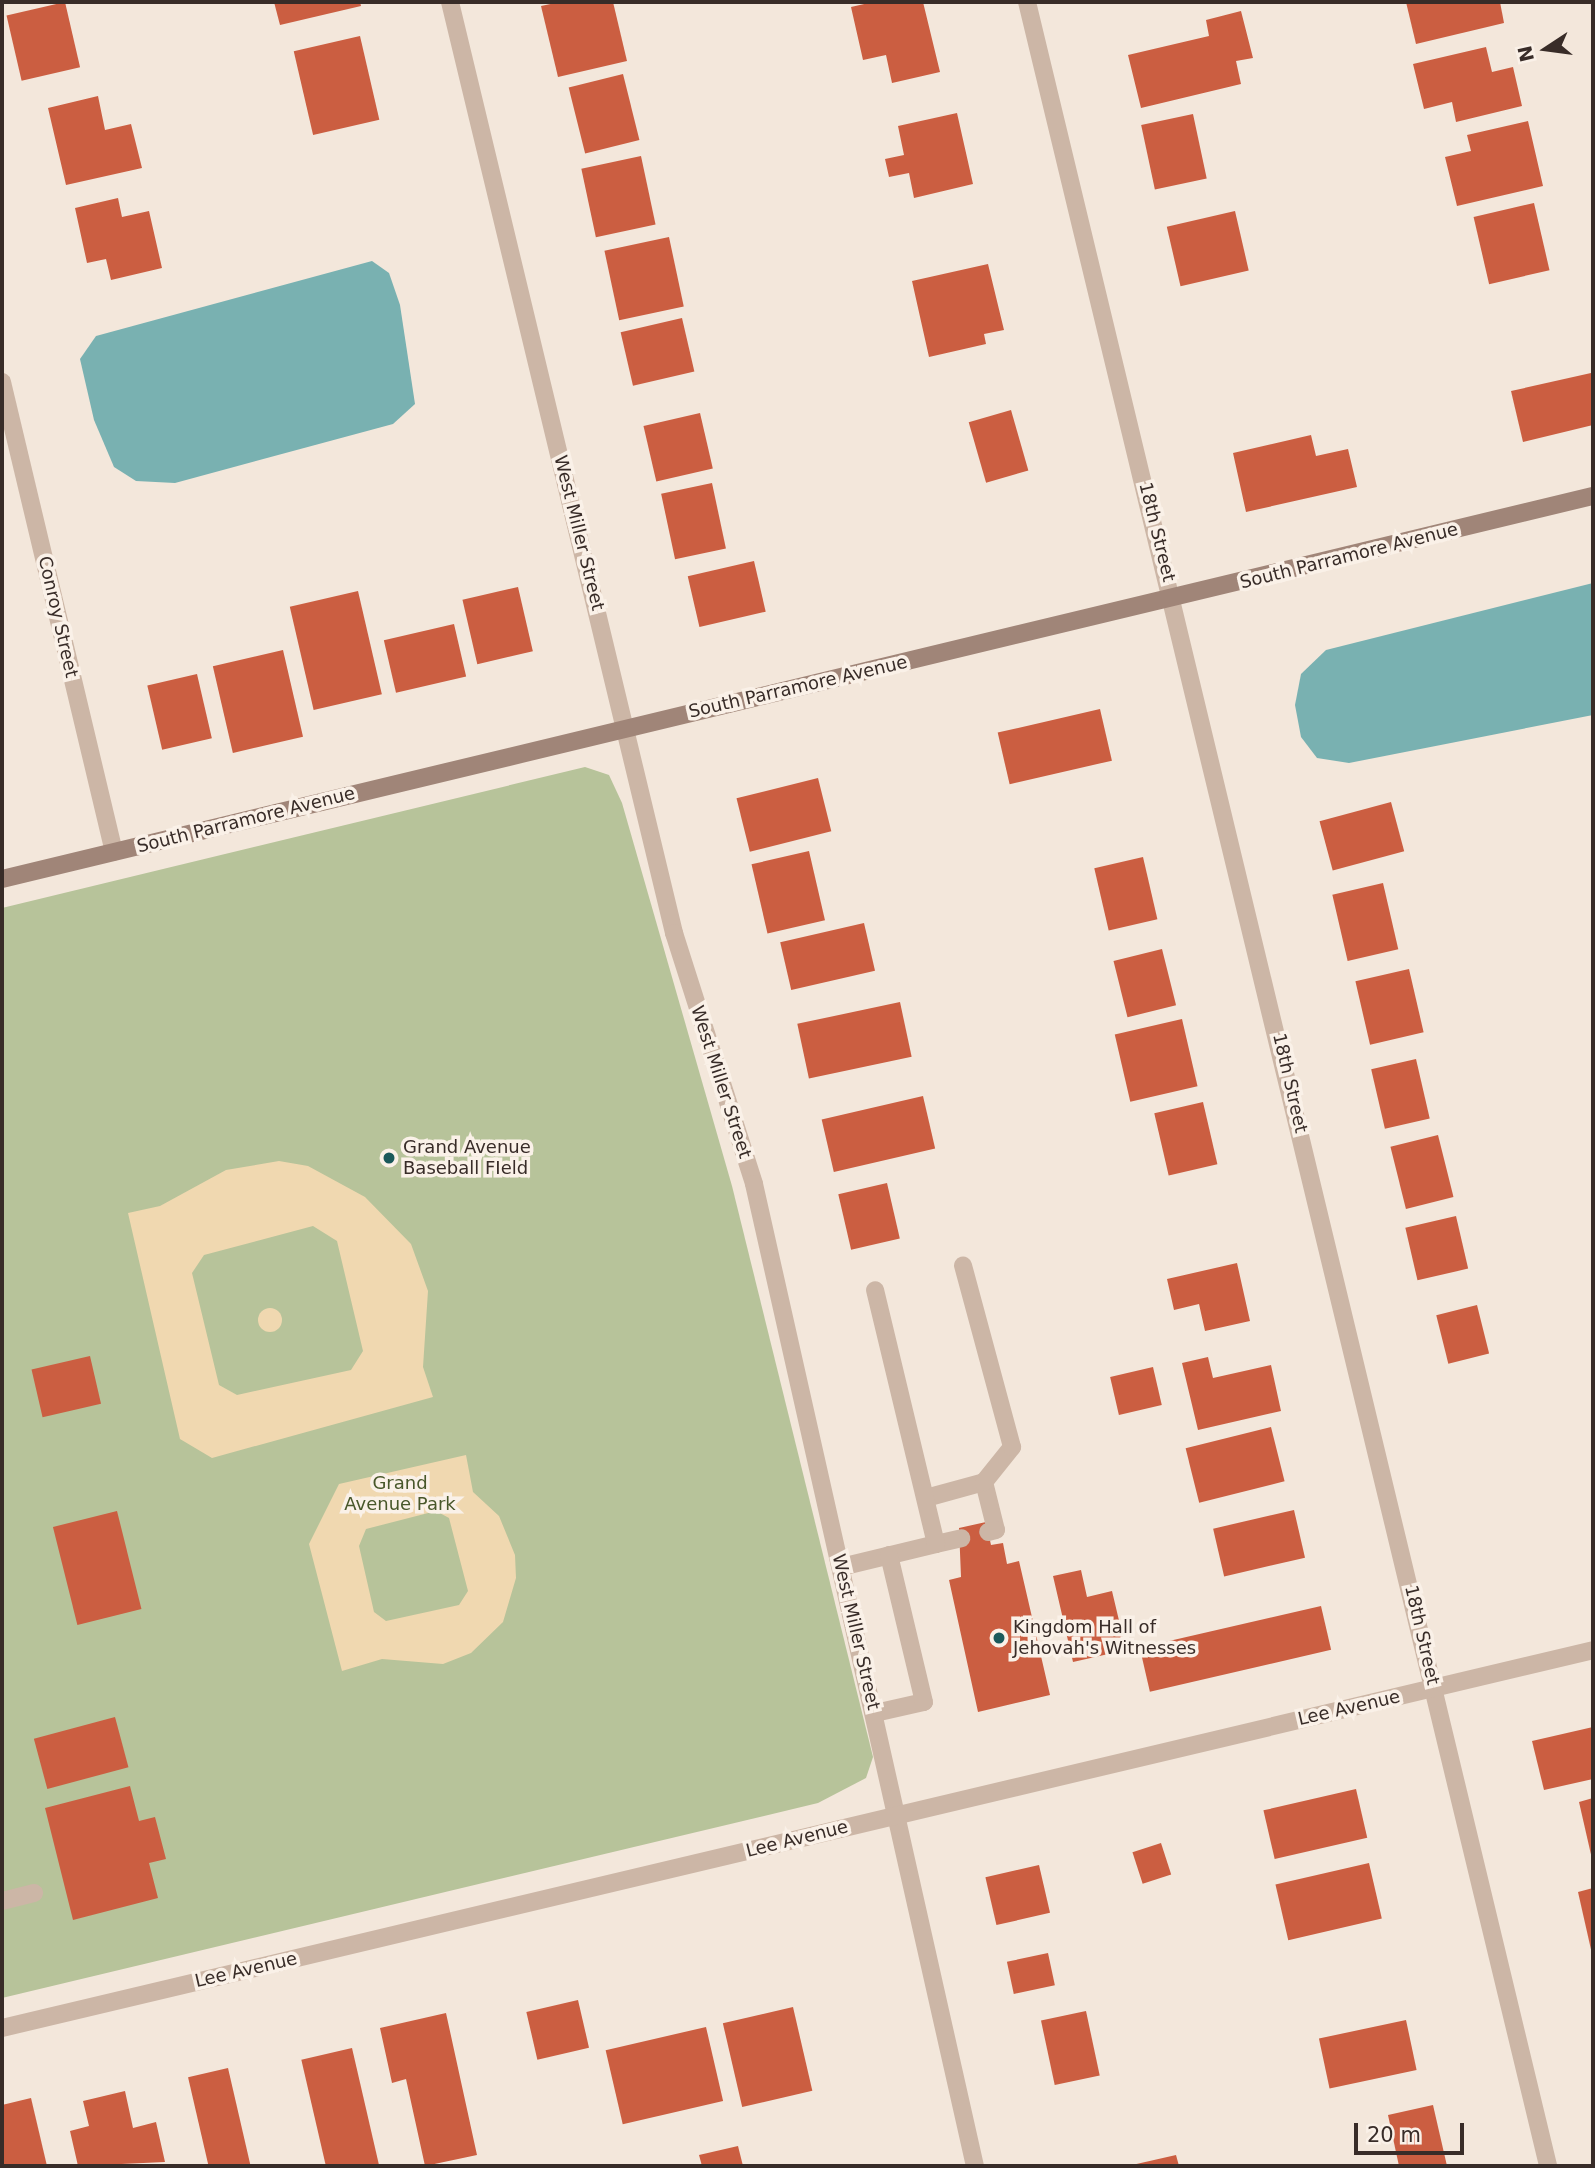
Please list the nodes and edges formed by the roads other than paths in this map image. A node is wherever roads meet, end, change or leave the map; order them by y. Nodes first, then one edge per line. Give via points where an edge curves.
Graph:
1 (450, 2) edge
2 (1027, 2) edge
3 (2, 382) edge
4 (1593, 496) edge
5 (1174, 599) junction
6 (626, 728) junction
7 (114, 852) junction
8 (2, 879) edge
9 (963, 1265) dead end
10 (875, 1290) dead end
11 (984, 1482) junction
12 (926, 1498) junction
13 (988, 1532) dead end
14 (961, 1538) dead end
15 (936, 1544) junction
16 (888, 1555) junction
17 (841, 1567) junction
18 (1593, 1650) edge
19 (1434, 1688) junction
20 (875, 1713) junction
21 (898, 1814) junction
22 (34, 1893) dead end
23 (2, 1901) edge
24 (2, 2028) edge
25 (975, 2166) edge
26 (1548, 2166) edge

1 - 6 street, West Miller Street
2 - 5 street, 18th Street
3 - 7 street, Conroy Street
4 - 5 street, South Parramore Avenue
5 - 6 street, South Parramore Avenue
5 - 19 street, 18th Street
6 - 7 street, South Parramore Avenue
6 - 17 street, West Miller Street via 674,933 754,1184
7 - 8 street, South Parramore Avenue
9 - 11 street via 1012,1447
10 - 12 street
11 - 12 street
11 - 13 street via 996,1530
12 - 15 street
14 - 15 street
15 - 16 street
16 - 17 street
16 - 20 street via 924,1702
17 - 20 street, West Miller Street
18 - 19 street, Lee Avenue
19 - 21 street, Lee Avenue
19 - 26 street, 18th Street
20 - 21 street, West Miller Street
21 - 24 street, Lee Avenue
21 - 25 street, West Miller Street
22 - 23 street

